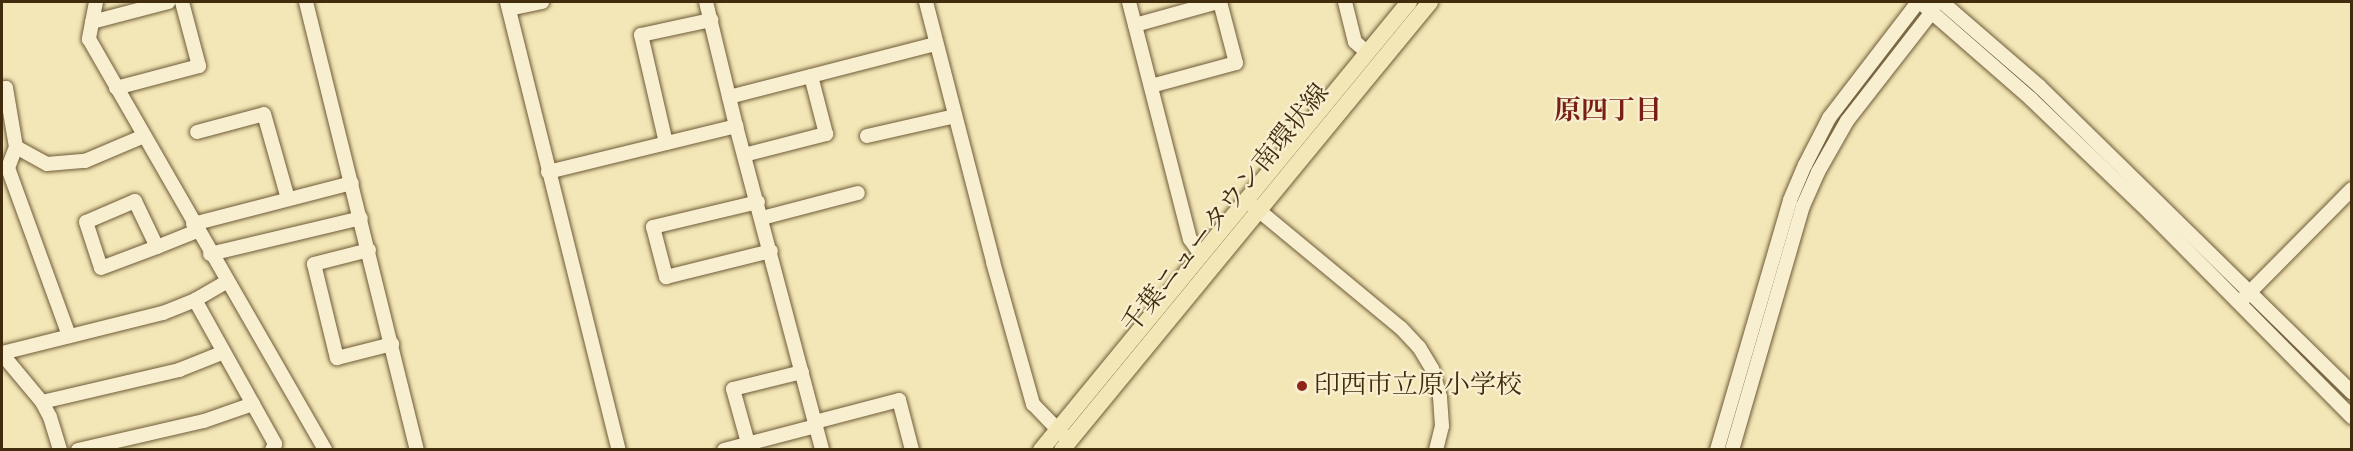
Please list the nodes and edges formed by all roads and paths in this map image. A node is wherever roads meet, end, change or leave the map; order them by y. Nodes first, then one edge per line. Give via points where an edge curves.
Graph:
1 (96, 2) edge
2 (168, 2) edge
3 (182, 2) edge
4 (306, 2) edge
5 (542, 2) edge
6 (706, 2) edge
7 (926, 2) edge
8 (1130, 2) edge
9 (1219, 2) edge
10 (1345, 2) edge
11 (1409, 2) edge
12 (1430, 2) edge
13 (1919, 2) edge
14 (508, 5) edge
15 (1936, 5) edge
16 (711, 20) junction
17 (92, 22) junction
18 (1135, 25) junction
19 (936, 44) junction
20 (1367, 52) junction
21 (811, 76) junction
22 (1151, 86) junction
23 (116, 88) junction
24 (2, 89) edge
25 (729, 97) junction
26 (955, 116) junction
27 (736, 126) junction
28 (197, 132) dead end
29 (144, 136) junction
30 (867, 136) dead end
31 (666, 143) junction
32 (16, 147) junction
33 (744, 155) junction
34 (548, 172) junction
35 (352, 183) junction
36 (2352, 189) edge
37 (858, 193) dead end
38 (288, 199) junction
39 (1245, 199) junction
40 (758, 202) junction
41 (1259, 211) junction
42 (361, 218) junction
43 (762, 218) junction
44 (195, 227) junction
45 (157, 247) junction
46 (369, 250) junction
47 (771, 251) junction
48 (210, 254) junction
49 (1201, 255) junction
50 (226, 282) junction
51 (2249, 293) junction
52 (195, 300) junction
53 (2239, 303) junction
54 (69, 336) junction
55 (392, 344) junction
56 (224, 352) junction
57 (2, 353) edge
58 (802, 372) junction
59 (2352, 392) edge
60 (42, 402) junction
61 (253, 404) junction
62 (2352, 417) edge
63 (815, 424) junction
64 (1063, 440) edge
65 (748, 443) junction
66 (60, 450) edge
67 (78, 450) edge
68 (272, 450) edge
69 (325, 450) edge
70 (417, 450) edge
71 (619, 450) edge
72 (724, 450) edge
73 (822, 450) edge
74 (912, 450) edge
75 (1041, 450) edge
76 (1436, 450) edge
77 (1717, 450) edge
78 (1732, 450) edge

1 - 17 street
2 - 17 street
3 - 23 street via 199,66
4 - 35 street
5 - 14 street
6 - 16 street
7 - 19 street
8 - 18 street
9 - 18 street
9 - 22 street via 1236,63
10 - 20 street via 1355,42
11 - 20 main road, 千葉ニュータウン南環状線
12 - 41 main road, 千葉ニュータウン南環状線
13 - 15 street
13 - 77 street via 1829,118 1805,165 1790,200
14 - 34 street
15 - 51 street via 2039,86
15 - 53 street
15 - 78 street via 1847,121 1818,172 1803,206
16 - 25 street
16 - 31 street via 640,35
17 - 23 street via 89,39
18 - 22 street
19 - 21 street
19 - 26 street
20 - 39 main road, 千葉ニュータウン南環状線
21 - 25 street
21 - 33 street via 826,134
22 - 49 street via 1190,239
23 - 29 street
24 - 32 street via 6,88
25 - 27 street
26 - 30 street
26 - 64 street via 1032,404
27 - 31 street
27 - 33 street
28 - 38 street via 264,114
29 - 32 street via 84,161 66,163 47,164
29 - 44 street
31 - 34 street
32 - 54 street via 8,168
33 - 40 street
34 - 71 street
35 - 38 street
35 - 42 street
36 - 51 street
37 - 43 street
38 - 44 street
39 - 41 street
39 - 49 main road, 千葉ニュータウン南環状線
40 - 43 street
40 - 47 street via 653,227 666,277
41 - 64 main road, 千葉ニュータウン南環状線
41 - 76 street via 1419,347 1432,369 1440,397 1442,426
42 - 46 street
42 - 48 street
43 - 47 street
44 - 45 street
44 - 48 street
45 - 45 street via 101,268 86,222 135,201
46 - 55 street
46 - 55 street via 314,264 337,358
47 - 58 street
48 - 50 street
49 - 64 main road, 千葉ニュータウン南環状線
50 - 52 street
50 - 69 street
51 - 53 street
51 - 59 street
52 - 54 street via 164,313
52 - 56 street
53 - 62 street
54 - 57 street
55 - 70 street
56 - 60 street via 179,370
56 - 61 street
57 - 60 street
58 - 63 street
58 - 65 street via 734,389
60 - 66 street
61 - 67 street via 204,421
61 - 68 street via 275,444
63 - 65 street
63 - 73 street
63 - 74 street via 899,400
64 - 75 main road, 千葉ニュータウン南環状線
65 - 72 street

